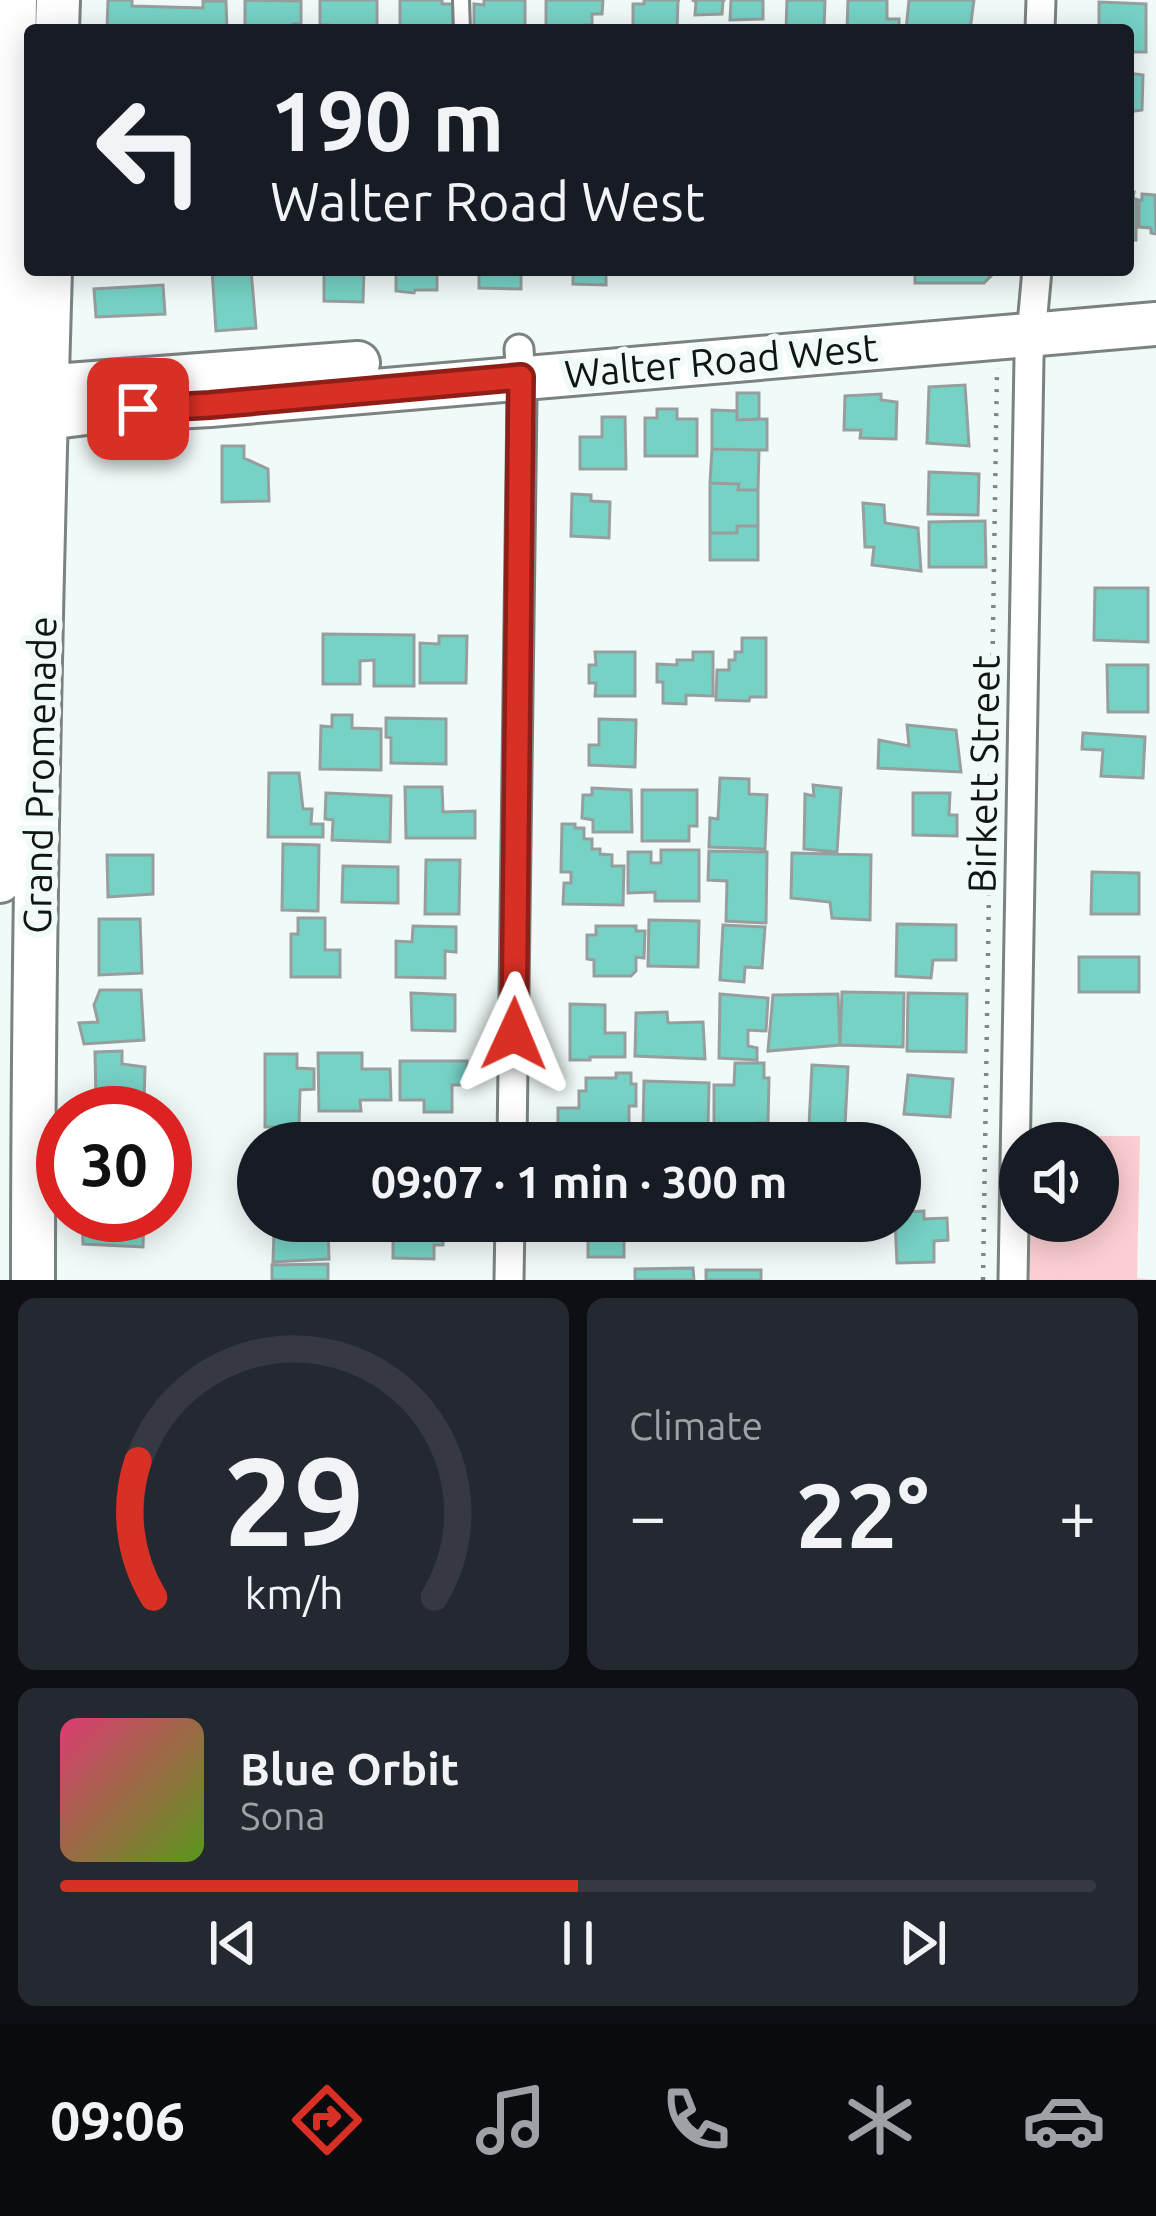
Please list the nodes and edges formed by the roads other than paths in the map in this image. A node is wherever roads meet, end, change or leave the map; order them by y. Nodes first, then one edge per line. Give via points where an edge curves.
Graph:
1 (16, 0) edge
2 (7, 74) edge
3 (7, 132) edge
4 (6, 187) edge
5 (6, 243) edge
6 (49, 276) edge
7 (1156, 297) edge
8 (1025, 317) edge
9 (5, 322) edge
10 (1156, 324) edge
11 (520, 363) junction
12 (18, 405) edge
13 (0, 881) edge
14 (512, 1122) edge
15 (510, 1242) edge
16 (33, 1280) edge
17 (509, 1280) edge
18 (1013, 1280) edge

1 - 2 main road, Grand Promenade
2 - 3 main road, Grand Promenade
3 - 4 main road, Grand Promenade
4 - 5 main road, Grand Promenade
5 - 9 main road, Grand Promenade
6 - 12 main road, Grand Promenade
7 - 8 main road, Walter Road West
8 - 10 main road, Walter Road West
8 - 11 main road, Walter Road West
8 - 18 street, Birkett Street
9 - 12 main road, Grand Promenade
11 - 12 main road, Walter Road West
11 - 14 street
12 - 13 main road, Grand Promenade
12 - 16 main road, Grand Promenade
15 - 17 street

